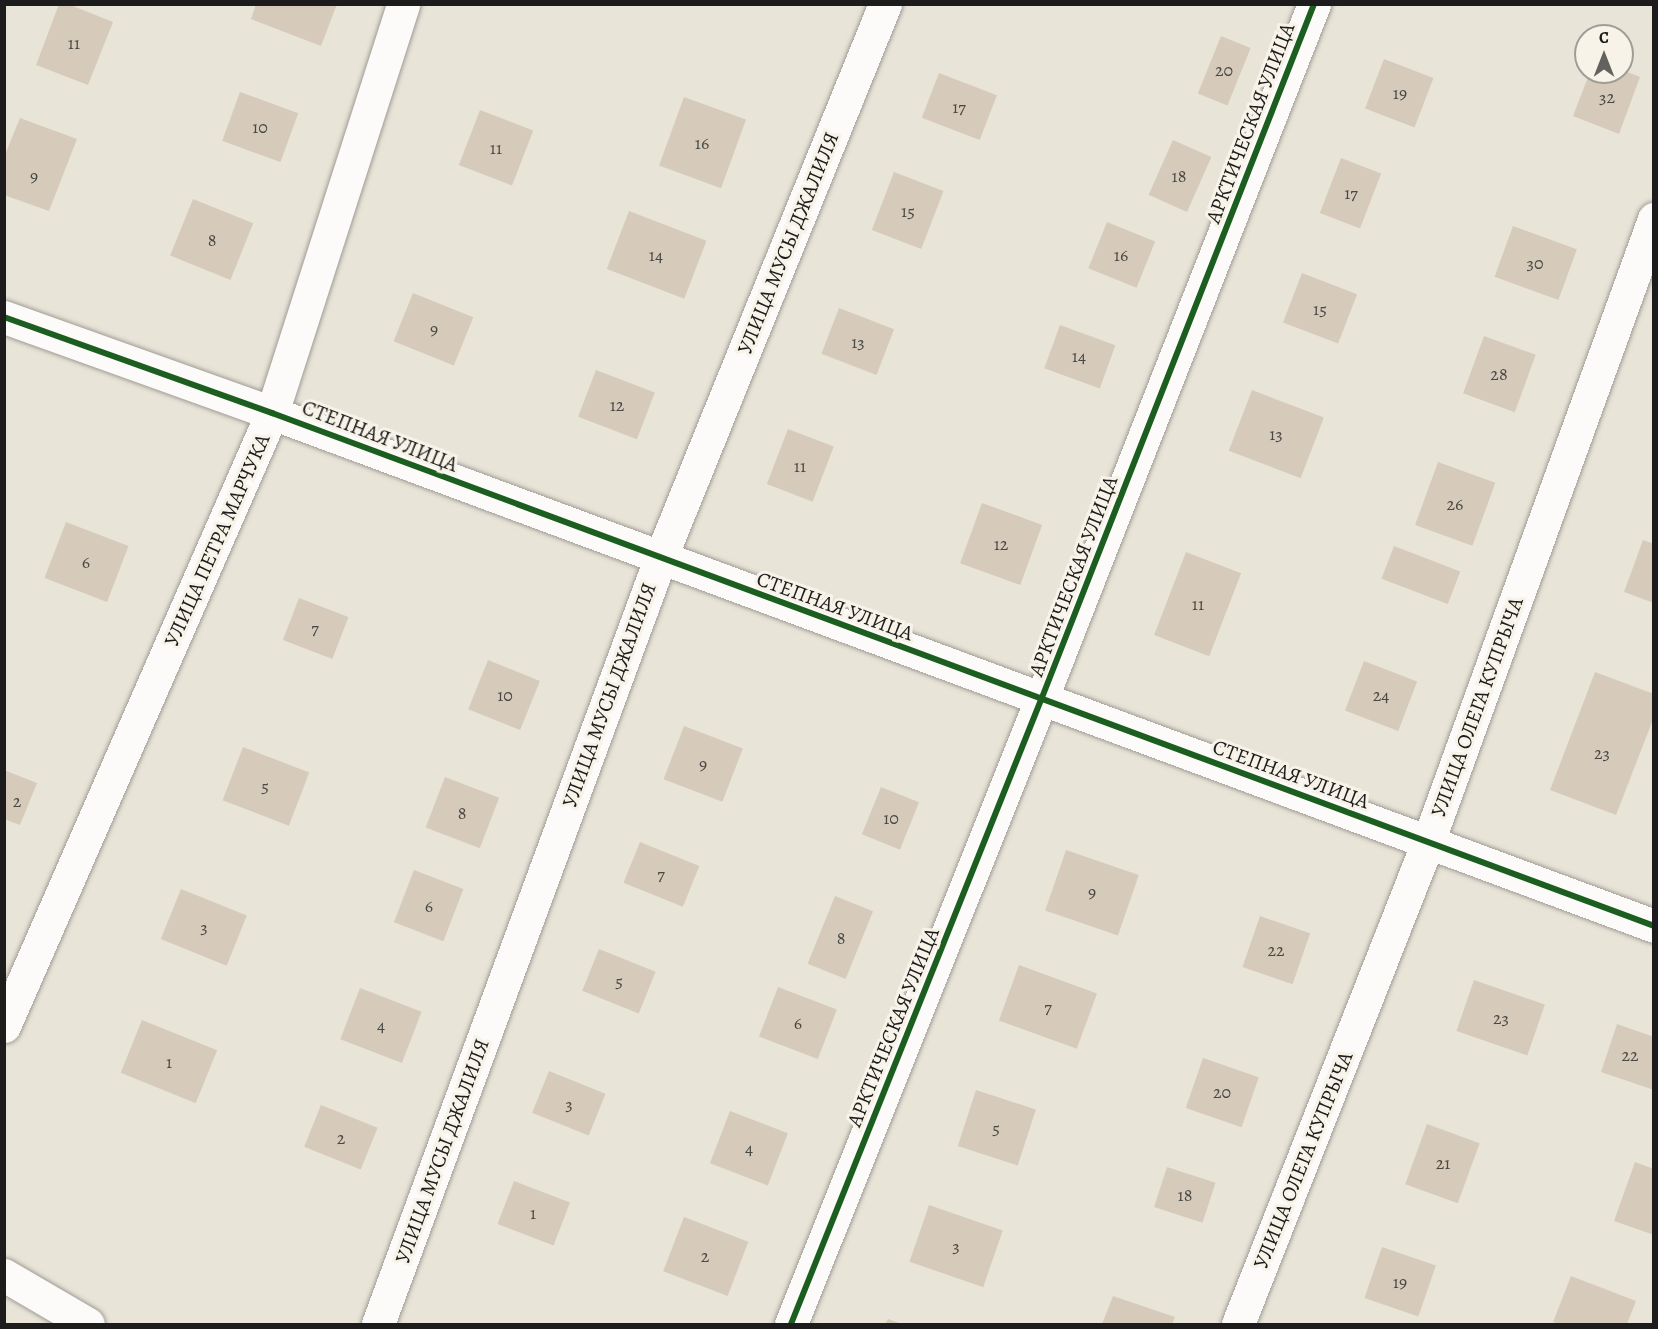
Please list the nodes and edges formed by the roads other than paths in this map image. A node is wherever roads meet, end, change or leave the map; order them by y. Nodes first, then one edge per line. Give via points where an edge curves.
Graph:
1 (403, 4) edge
2 (885, 4) edge
3 (1314, 4) edge
4 (1653, 219) edge
5 (4, 317) edge
6 (272, 413) junction
7 (660, 559) junction
8 (1041, 700) junction
9 (1428, 842) junction
10 (1653, 926) edge
11 (4, 1026) edge
12 (4, 1275) edge
13 (88, 1324) edge
14 (378, 1324) edge
15 (791, 1324) edge
16 (1238, 1324) edge

1 - 6 street, УЛИЦА ПЕТРА МАРЧУКА
2 - 7 street, УЛИЦА МУСЫ ДЖАЛИЛЯ
3 - 8 street, АРКТИЧЕСКАЯ УЛИЦА
4 - 9 street, УЛИЦА ОЛЕГА КУПРЫЧА
5 - 6 street, СТЕПНАЯ УЛИЦА
6 - 7 street, СТЕПНАЯ УЛИЦА
6 - 11 street, УЛИЦА ПЕТРА МАРЧУКА
7 - 8 street, СТЕПНАЯ УЛИЦА
7 - 14 street, УЛИЦА МУСЫ ДЖАЛИЛЯ
8 - 9 street, СТЕПНАЯ УЛИЦА
8 - 15 street, АРКТИЧЕСКАЯ УЛИЦА
9 - 10 street, СТЕПНАЯ УЛИЦА
9 - 16 street, УЛИЦА ОЛЕГА КУПРЫЧА
12 - 13 street

